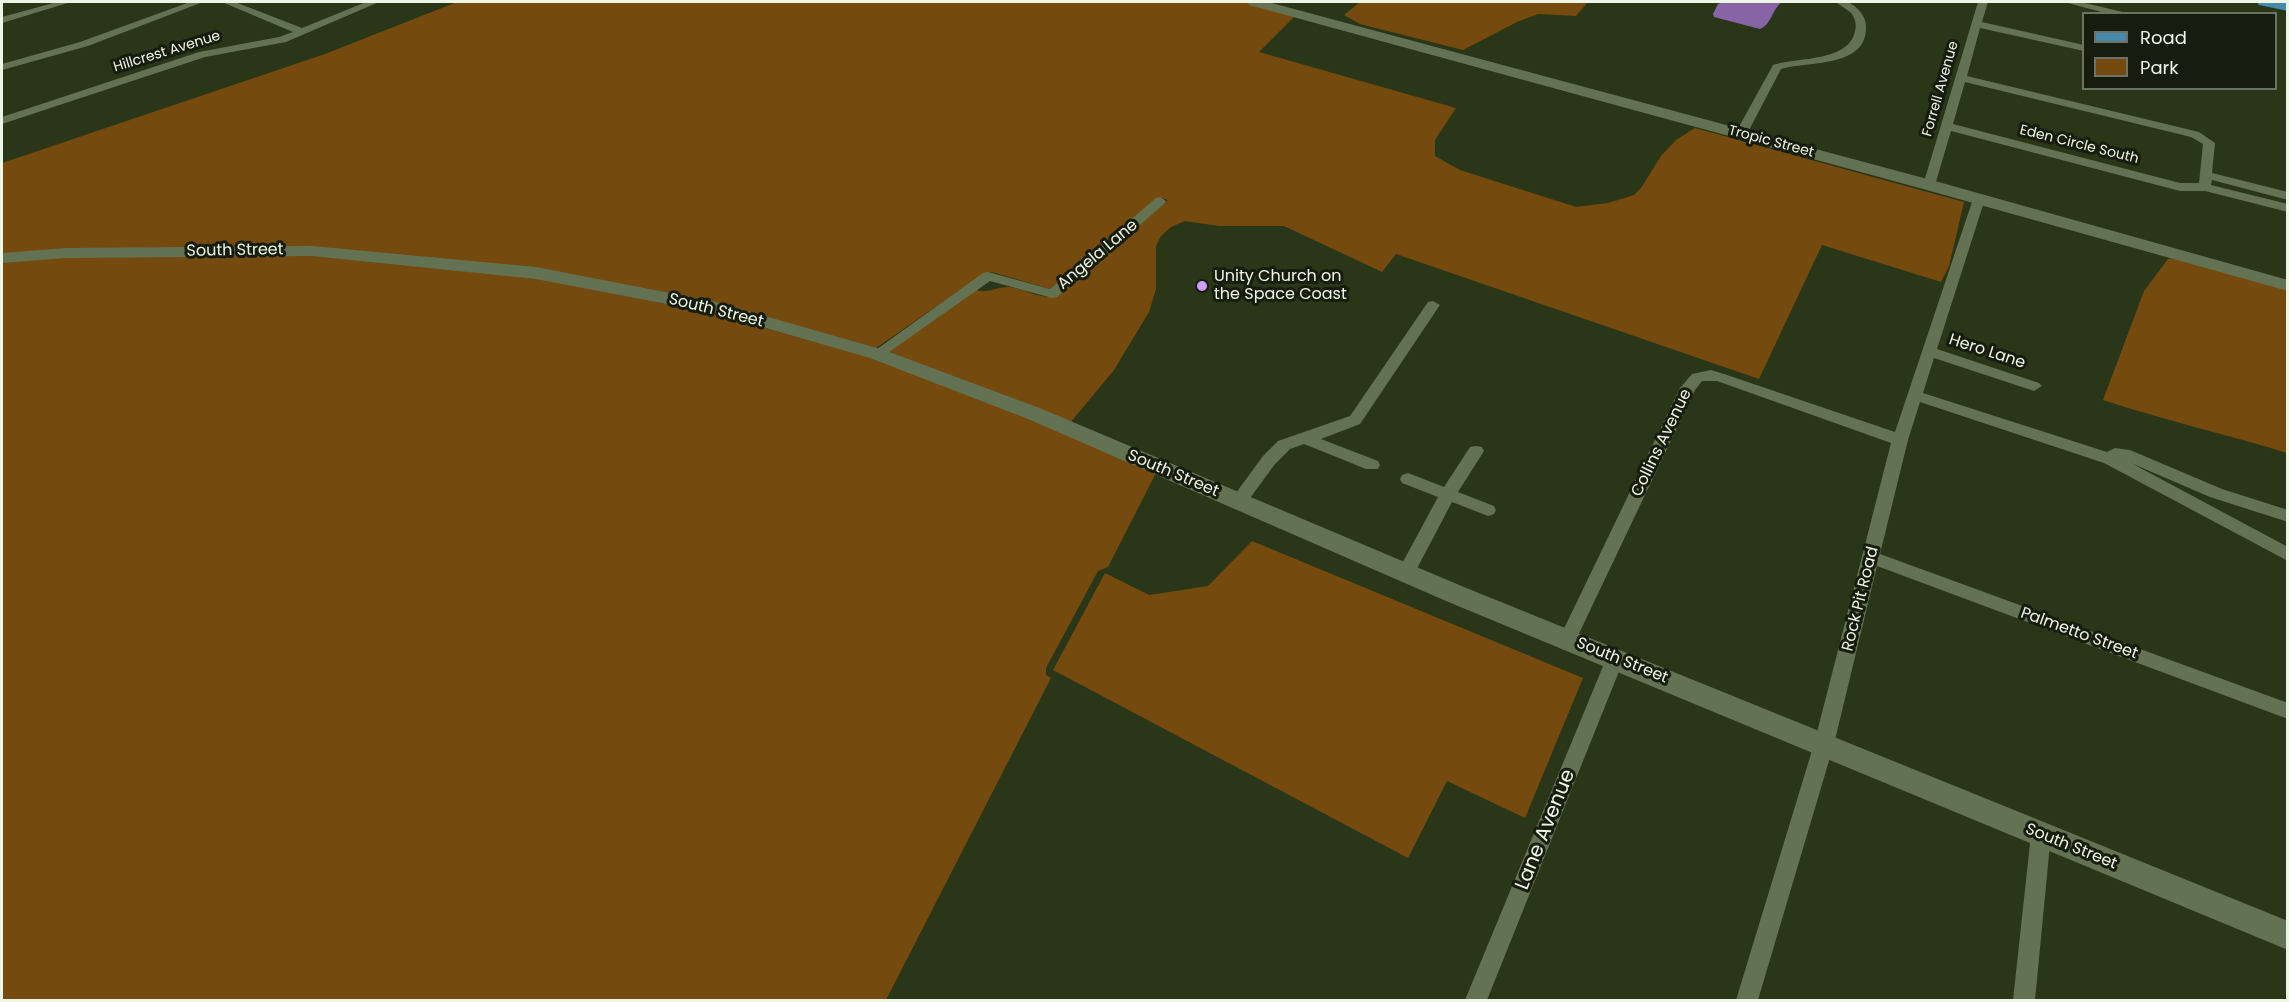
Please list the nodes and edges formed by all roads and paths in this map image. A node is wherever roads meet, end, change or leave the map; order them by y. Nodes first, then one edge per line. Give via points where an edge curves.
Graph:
1 (66, 2) edge
2 (198, 2) edge
3 (227, 2) edge
4 (374, 2) edge
5 (1254, 2) edge
6 (1841, 2) edge
7 (1983, 2) edge
8 (2069, 2) edge
9 (2265, 2) edge
10 (2288, 6) edge
11 (2116, 12) edge
12 (2, 20) edge
13 (1975, 24) junction
14 (302, 32) junction
15 (2082, 48) edge
16 (2, 67) edge
17 (1962, 78) junction
18 (2, 121) edge
19 (1946, 126) junction
20 (1741, 134) junction
21 (2206, 181) junction
22 (1929, 185) junction
23 (2288, 196) edge
24 (1979, 199) junction
25 (1160, 201) dead end
26 (2288, 208) edge
27 (2, 258) edge
28 (2288, 286) edge
29 (1433, 305) dead end
30 (1929, 351) junction
31 (877, 354) junction
32 (2034, 386) dead end
33 (1914, 395) junction
34 (1305, 439) junction
35 (1900, 440) junction
36 (1476, 451) dead end
37 (2110, 459) junction
38 (1372, 465) dead end
39 (1408, 479) dead end
40 (1448, 494) junction
41 (1239, 501) junction
42 (1488, 510) dead end
43 (2288, 516) edge
44 (2288, 555) edge
45 (1871, 557) junction
46 (1406, 573) junction
47 (1569, 639) junction
48 (1615, 659) junction
49 (2288, 711) edge
50 (1824, 744) junction
51 (2041, 834) junction
52 (2288, 936) edge
53 (1476, 1000) edge
54 (1748, 1000) edge
55 (2024, 1000) edge

1 - 12 street
2 - 16 street via 84,45
3 - 14 street
4 - 14 street, Hillcrest Avenue
5 - 20 main road, Tropic Street
6 - 20 street via 1862,24 1852,49 1836,57 1778,67
7 - 13 street, Forrell Avenue
8 - 11 street
9 - 10 main road
13 - 15 street
13 - 17 street, Forrell Avenue
14 - 18 street, Hillcrest Avenue via 271,43 203,54
17 - 19 street, Forrell Avenue
17 - 21 street via 2195,134 2210,143
19 - 21 street, Eden Circle South via 2180,187
19 - 22 street, Forrell Avenue
20 - 22 main road, Tropic Street
21 - 23 street
21 - 26 street
22 - 24 main road, Tropic Street
24 - 28 main road, Tropic Street
24 - 30 street, Rock Pit Road
25 - 31 street, Angela Lane via 1052,294 988,276
27 - 31 main road, South Street via 66,253 312,251 536,273 716,308
29 - 34 street via 1354,420
30 - 32 street, Hero Lane
30 - 33 street, Rock Pit Road
31 - 41 main road, South Street via 1035,414
33 - 35 street, Rock Pit Road
33 - 37 street
34 - 38 street
34 - 41 street via 1284,445
35 - 45 street, Rock Pit Road
35 - 47 street, Collins Avenue via 1722,378 1697,377 1688,388
36 - 40 street
37 - 43 street via 2115,454 2124,454 2216,493
37 - 44 street
39 - 40 street
40 - 42 street
40 - 46 street
41 - 46 main road, South Street
45 - 49 street, Palmetto Street
45 - 50 street, Rock Pit Road
46 - 47 main road, South Street
47 - 48 main road, South Street
48 - 50 main road, South Street
48 - 53 street, Lane Avenue
50 - 51 main road, South Street
50 - 54 street, Rock Pit Road
51 - 52 main road, South Street
51 - 55 street

